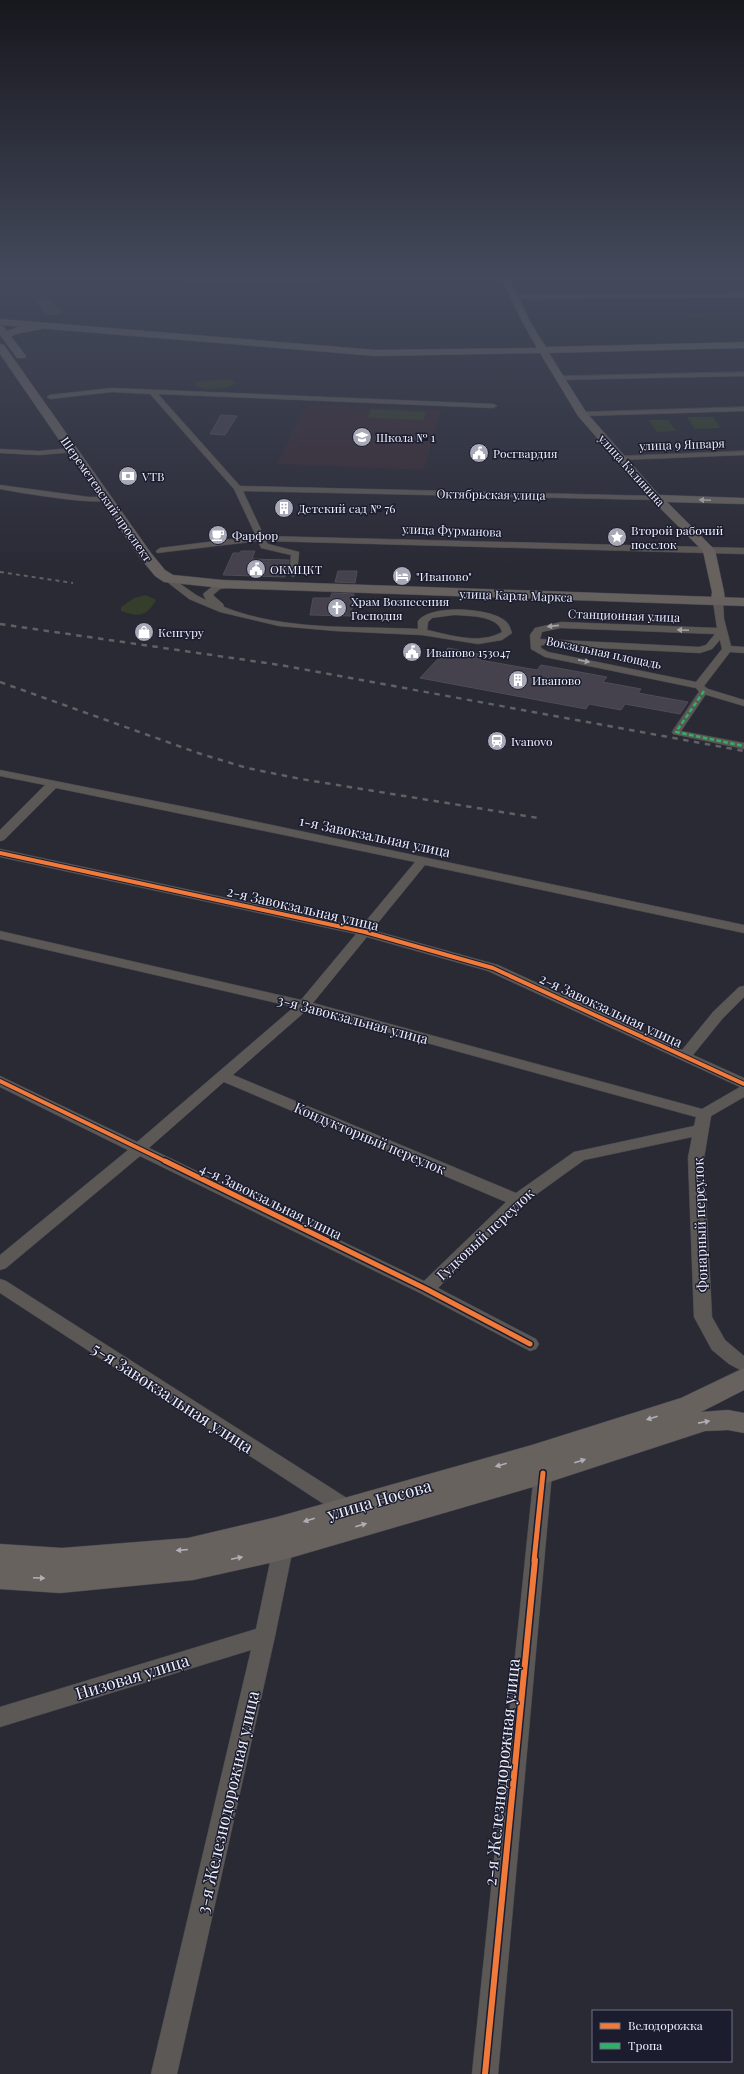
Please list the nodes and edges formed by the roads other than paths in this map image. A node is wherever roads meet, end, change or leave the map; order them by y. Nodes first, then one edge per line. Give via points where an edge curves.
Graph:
1 (557, 375) edge
2 (708, 375) edge
3 (35, 376) dead end
4 (21, 377) joint
5 (559, 378) junction
6 (43, 386) dead end
7 (152, 392) junction
8 (50, 397) junction
9 (493, 406) dead end
10 (58, 408) dead end
11 (744, 409) edge
12 (582, 414) junction
13 (87, 448) dead end
14 (72, 450) junction
15 (0, 452) edge
16 (744, 454) edge
17 (621, 458) junction
18 (0, 487) edge
19 (238, 488) junction
20 (123, 497) dead end
21 (657, 498) junction
22 (106, 499) junction
23 (744, 501) edge
24 (151, 538) dead end
25 (262, 538) junction
26 (709, 550) junction
27 (744, 551) edge
28 (174, 572) junction
29 (293, 574) dead end
30 (224, 583) junction
31 (744, 598) edge
32 (718, 599) junction
33 (744, 602) edge
34 (225, 610) junction
35 (722, 631) junction
36 (422, 632) junction
37 (536, 642) junction
38 (727, 649) junction
39 (700, 650) junction
40 (744, 650) edge
41 (713, 670) junction
42 (702, 689) junction
43 (744, 702) edge
44 (744, 746) edge
45 (0, 773) edge
46 (54, 783) junction
47 (0, 836) edge
48 (0, 853) edge
49 (422, 861) junction
50 (744, 929) edge
51 (365, 932) junction
52 (0, 935) edge
53 (744, 990) edge
54 (304, 1005) junction
55 (684, 1057) junction
56 (223, 1076) junction
57 (0, 1081) edge
58 (744, 1084) edge
59 (744, 1091) edge
60 (704, 1114) junction
61 (701, 1130) junction
62 (138, 1149) junction
63 (517, 1200) junction
64 (0, 1264) edge
65 (0, 1285) edge
66 (426, 1288) junction
67 (530, 1344) dead end
68 (744, 1365) edge
69 (744, 1378) edge
70 (744, 1423) edge
71 (538, 1464) junction
72 (346, 1508) junction
73 (280, 1539) junction
74 (0, 1556) edge
75 (0, 1576) edge
76 (265, 1636) junction
77 (0, 1717) edge
78 (164, 2074) edge
79 (485, 2074) edge

1 - 5 main road, улица Калинина
2 - 5 street
3 - 4 main road
4 - 14 main road, Шереметевский проспект
5 - 12 main road, улица Калинина
6 - 8 main road
7 - 8 street via 112,390
7 - 9 street
7 - 19 street
8 - 10 main road
11 - 12 street
12 - 17 main road, улица Калинина
13 - 14 main road
14 - 15 street via 39,453
14 - 22 main road, Шереметевский проспект
16 - 17 street, улица 9 Января
17 - 21 main road, улица Калинина
18 - 22 street
19 - 21 street, Октябрьская улица
19 - 25 street
20 - 22 main road
23 -> 21 main road, Октябрьская улица
21 - 26 main road, улица Калинина
22 - 28 main road, Шереметевский проспект via 160,573
24 - 28 main road, Шереметевский проспект
25 - 26 street, улица Фурманова
25 - 28 street, улица Фурманова
25 - 29 street via 264,546 296,554
26 - 27 street, улица Фурманова
26 - 32 main road
28 - 30 main road, улица Карла Маркса
28 - 30 main road, улица Карла Маркса via 204,583
28 - 34 street via 194,598
30 - 32 main road, улица Карла Маркса
30 - 34 street via 208,594 209,598
31 - 32 street, улица Карла Маркса
32 - 33 main road, улица Карла Маркса
32 - 35 street
34 - 36 street via 251,618 307,627
35 -> 37 street, Станционная улица via 561,625 538,630 535,635
35 - 38 street
35 - 39 street via 709,647
36 - 36 street via 472,641 488,641 503,637 507,633 507,628 496,619 454,612 430,616 423,621
37 - 39 street, Вокзальная площадь
37 -> 42 street, Вокзальная площадь via 536,649 545,654
38 - 40 street
38 - 41 street
39 - 41 street via 708,652 715,659
41 - 42 street
42 - 43 street
42 - 44 street via 676,732
45 - 46 street, 1-я Завокзальная улица
46 - 47 street
46 - 49 street, 1-я Завокзальная улица
48 - 51 street, 2-я Завокзальная улица
49 - 50 street, 1-я Завокзальная улица
49 - 51 street
51 - 54 street
51 - 55 street, 2-я Завокзальная улица via 493,968
52 - 54 street, 3-я Завокзальная улица
53 - 55 street via 718,1015
54 - 56 street
54 - 60 street, 3-я Завокзальная улица
55 - 58 street, 2-я Завокзальная улица
56 - 62 street
56 - 63 street, Кондукторный переулок
57 - 62 street, 4-я Завокзальная улица
59 - 60 street
60 - 61 street, Фонарный переулок
61 - 63 street, Гудковый переулок via 579,1156
61 - 68 street, Фонарный переулок via 696,1158 703,1317 714,1340 726,1354
62 - 64 street
62 - 66 street, 4-я Завокзальная улица
63 - 66 street, Гудковый переулок
65 - 72 street, 5-я Завокзальная улица
66 - 67 street, 4-я Завокзальная улица
69 -> 71 main road, улица Носова via 689,1406
71 -> 70 main road, улица Носова via 705,1420
71 -> 72 main road, улица Носова
73 -> 71 main road, улица Носова
71 - 79 street, 2-я Железнодорожная улица
72 -> 73 main road, улица Носова
73 -> 74 main road, улица Носова via 188,1550 62,1560
75 -> 73 main road, улица Носова via 60,1580 193,1568
73 - 76 street, 3-я Железнодорожная улица
76 - 77 street, Низовая улица
76 - 78 street, 3-я Железнодорожная улица

